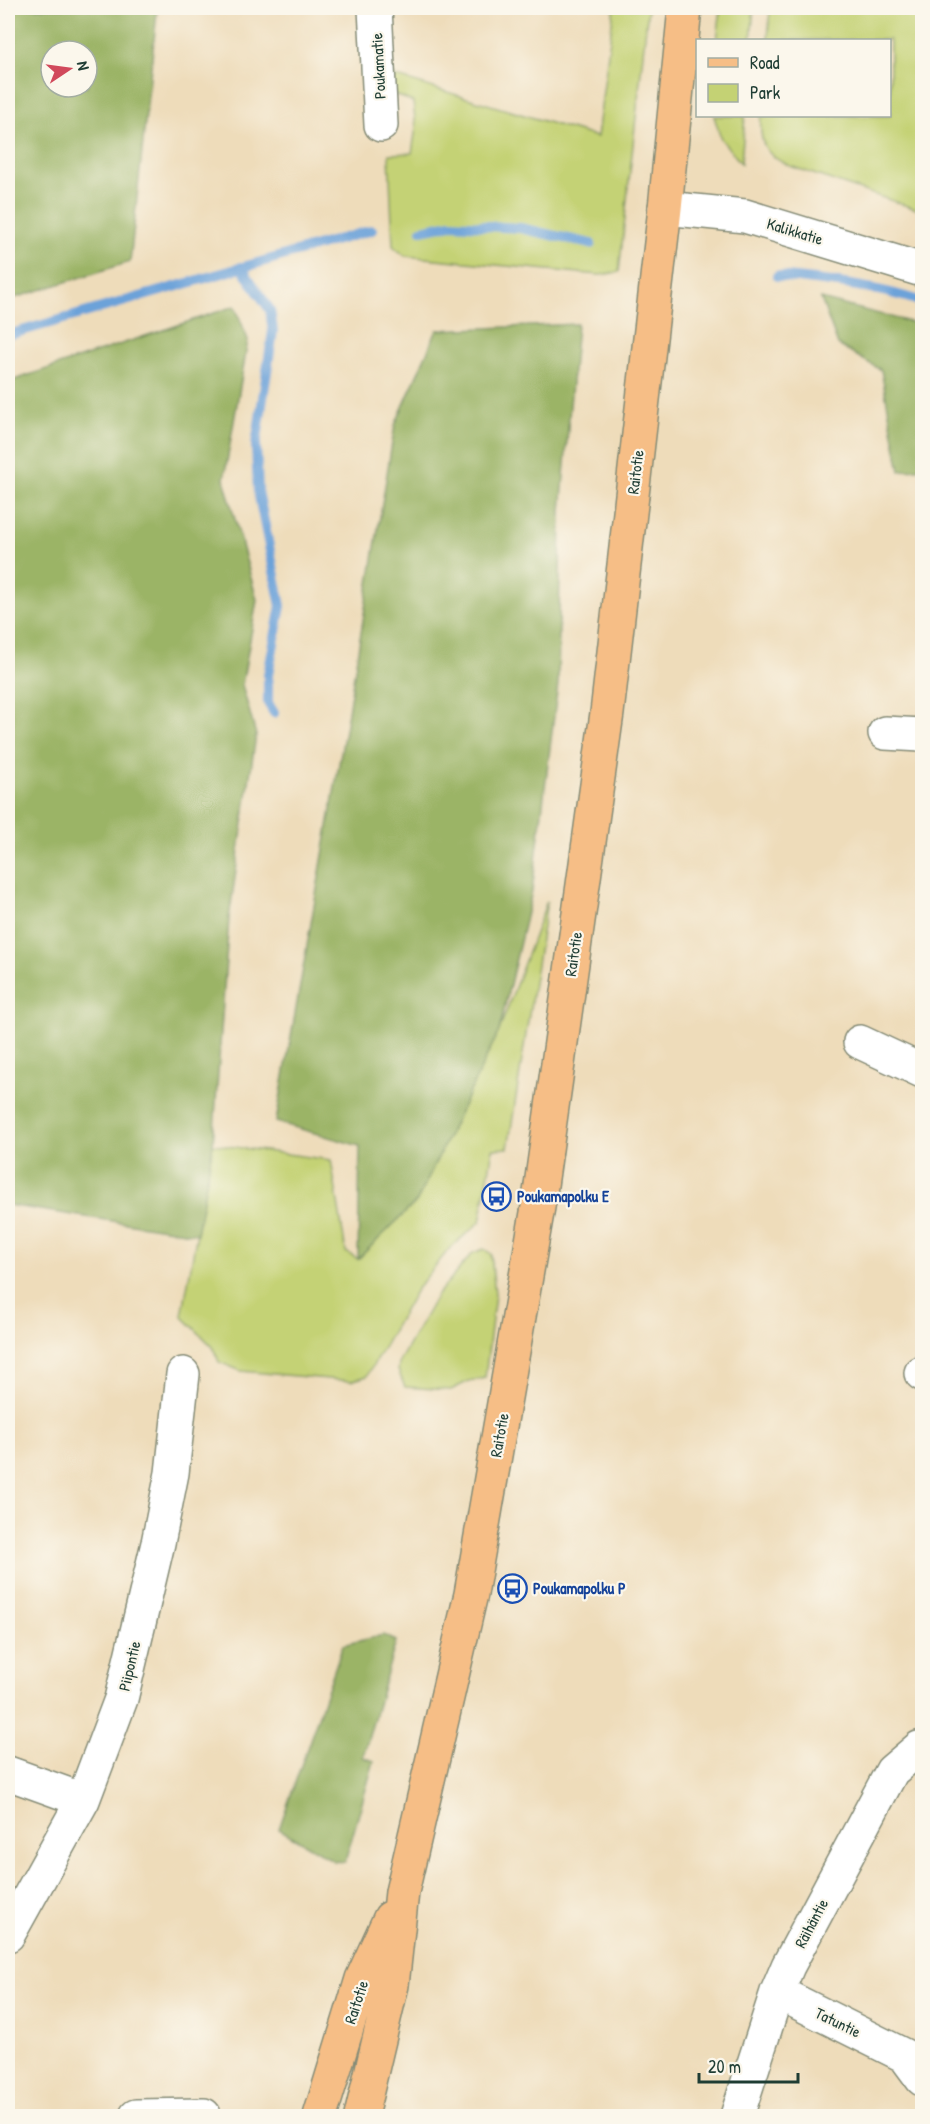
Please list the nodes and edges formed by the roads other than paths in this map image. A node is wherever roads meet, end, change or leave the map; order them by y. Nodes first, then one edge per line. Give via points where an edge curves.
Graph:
1 (375, 8) edge
2 (685, 8) edge
3 (381, 125) dead end
4 (665, 208) junction
5 (922, 270) edge
6 (885, 734) dead end
7 (922, 735) edge
8 (861, 1042) dead end
9 (922, 1071) edge
10 (183, 1374) dead end
11 (921, 1749) edge
12 (8, 1773) edge
13 (83, 1800) junction
14 (402, 1892) junction
15 (8, 1935) edge
16 (777, 1992) junction
17 (922, 2079) edge
18 (204, 2115) dead end
19 (136, 2116) edge
20 (320, 2116) edge
21 (361, 2116) edge
22 (737, 2116) edge

1 - 3 street, Poukamatie
2 - 4 main road, Raitotie
4 - 5 street, Kalikkatie via 745,216
4 - 14 main road, Raitotie via 607,713 538,1207 471,1594
6 - 7 street
8 - 9 street
10 - 13 street, Piipontie via 172,1473 158,1543 121,1699
11 - 16 street, Räihäntie via 892,1771
12 - 13 street
13 - 15 street, Piipontie
14 - 20 main road, Raitotie via 362,1979
14 - 21 main road, Raitotie via 392,1985
16 - 17 street, Tatuntie via 905,2056
16 - 22 street, Räihäntie
18 - 19 street

